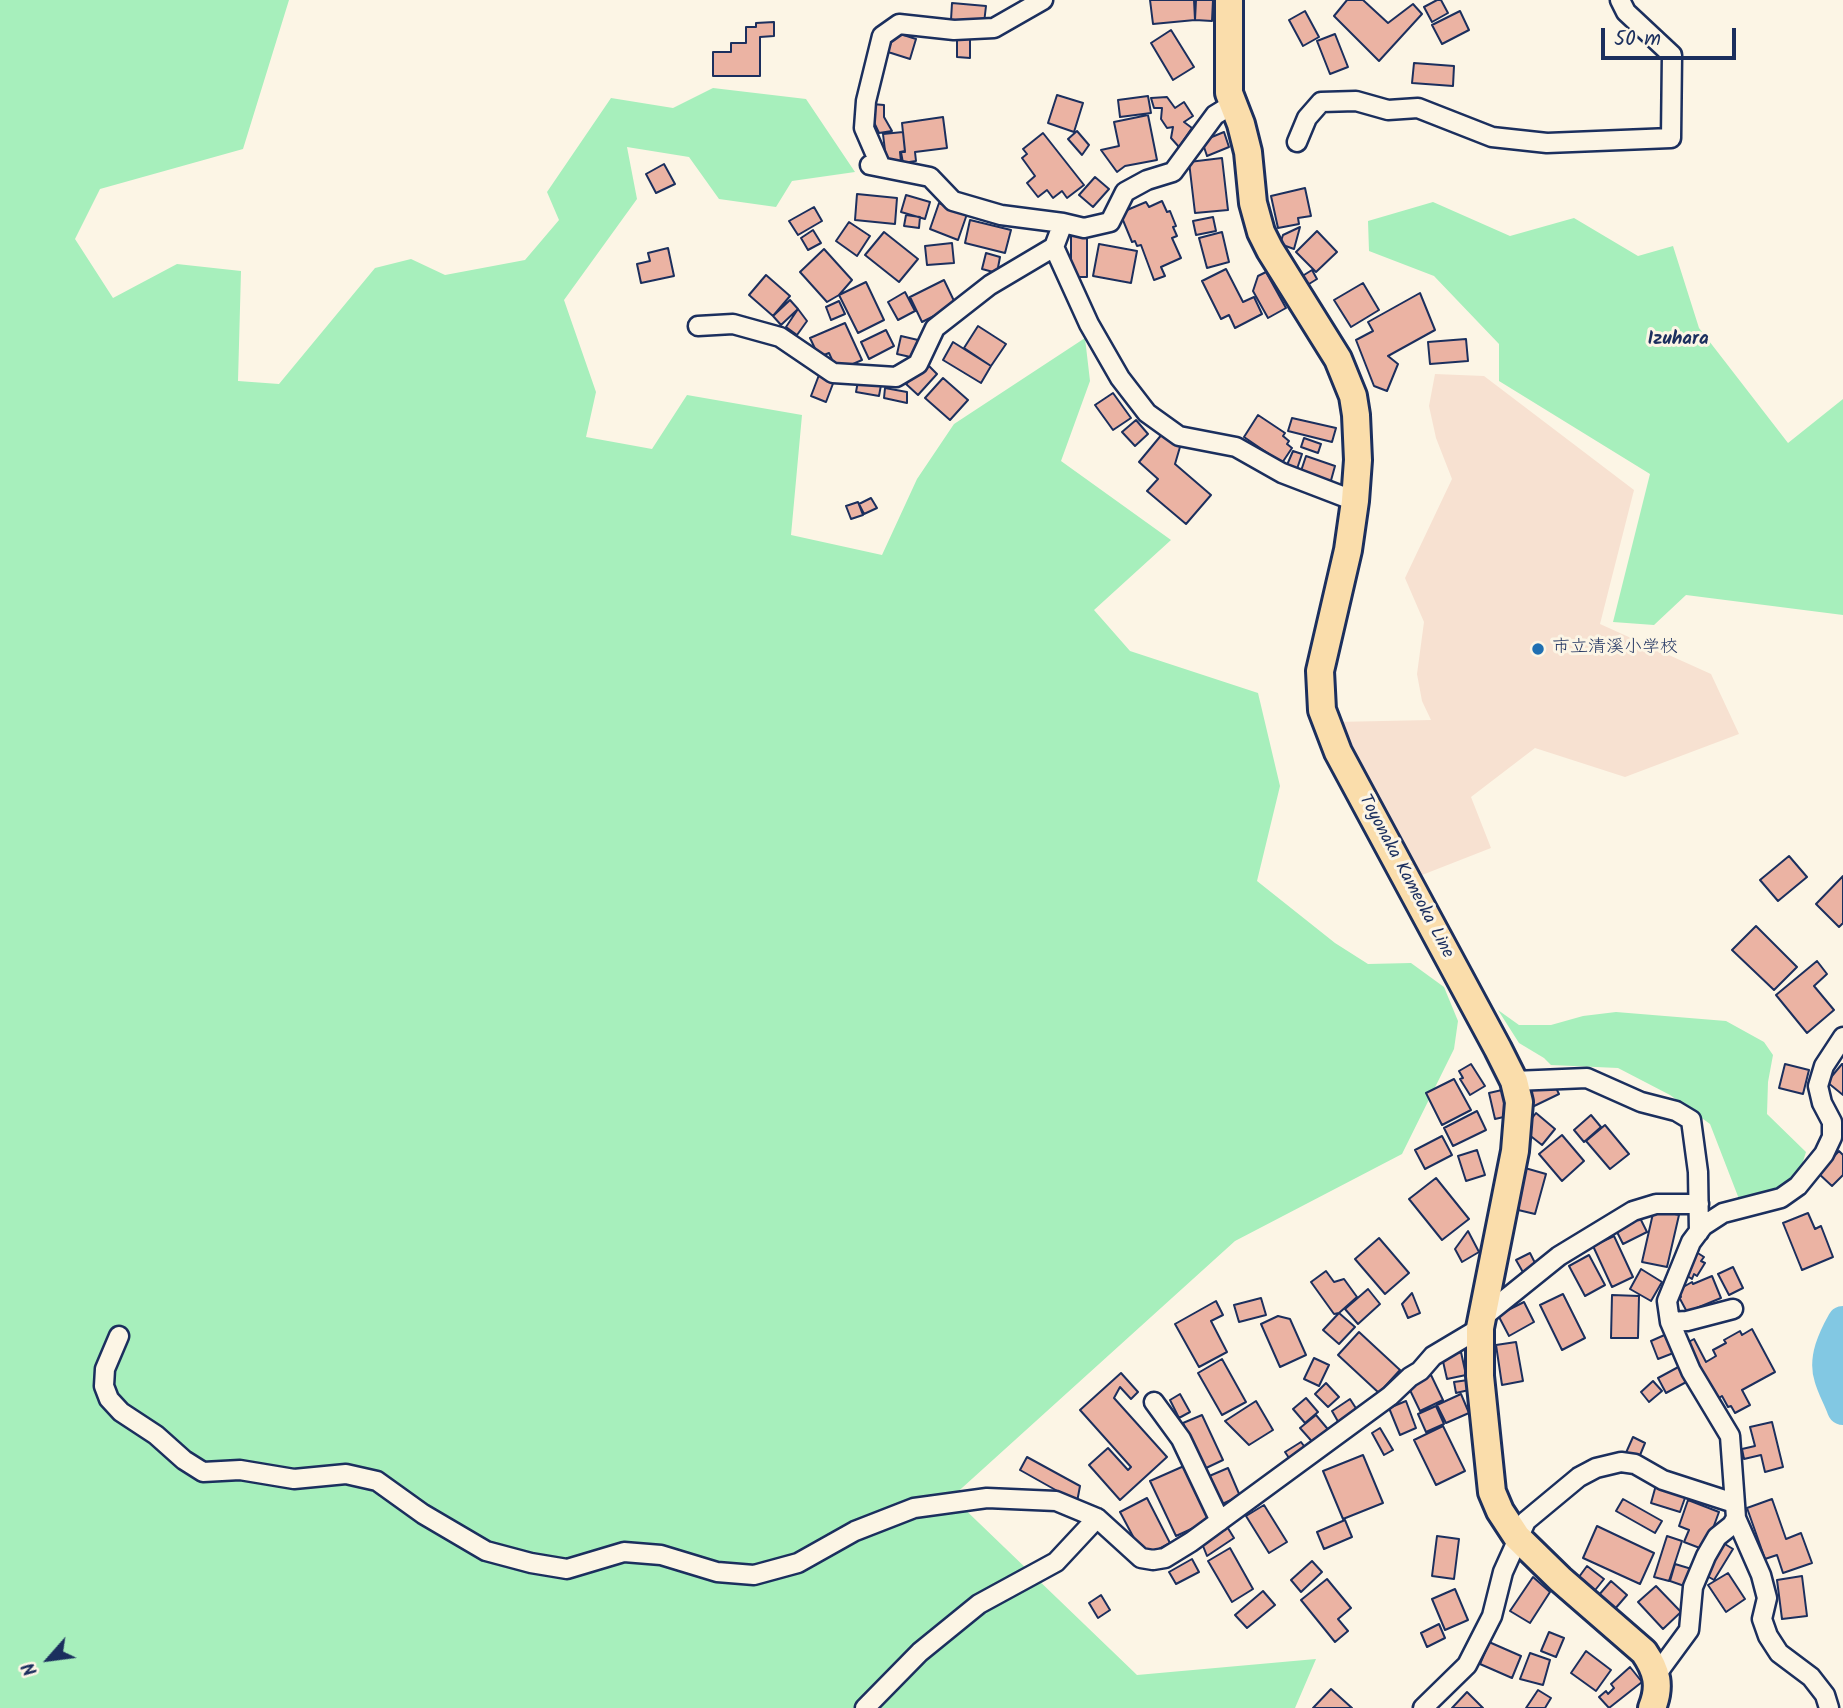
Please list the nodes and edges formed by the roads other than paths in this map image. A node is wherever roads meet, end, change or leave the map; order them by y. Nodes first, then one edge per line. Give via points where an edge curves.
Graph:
1 (1043, 0) edge
2 (1228, 0) edge
3 (1620, 0) edge
4 (1233, 104) junction
5 (1297, 142) dead end
6 (1063, 223) junction
7 (1054, 247) junction
8 (698, 326) dead end
9 (1355, 502) junction
10 (1843, 1037) edge
11 (1514, 1081) junction
12 (1838, 1140) edge
13 (1699, 1204) junction
14 (1699, 1231) junction
15 (1733, 1309) dead end
16 (1670, 1322) junction
17 (1481, 1323) junction
18 (119, 1336) dead end
19 (1154, 1402) dead end
20 (1735, 1511) junction
21 (1097, 1518) junction
22 (1220, 1521) junction
23 (1517, 1537) junction
24 (1656, 1675) junction
25 (865, 1708) edge
26 (1423, 1708) edge
27 (1652, 1708) edge
28 (1829, 1708) edge

1 - 6 street via 994,27 954,30 899,24 882,36 864,128 874,166 930,177 953,201 1001,215
2 - 4 main road, Toyonaka Kameoka Line
3 - 5 street via 1626,12 1672,55 1671,138 1547,143 1492,136 1418,108 1388,110 1356,101 1321,103 1307,118
4 - 6 street via 1215,115 1173,172 1125,192 1110,222 1084,228
4 - 9 main road, Toyonaka Kameoka Line via 1248,152 1261,232 1338,359 1353,396 1358,438
6 - 7 street
7 - 8 street via 989,285 935,328 918,364 896,377 833,373 780,337 733,324
7 - 9 street via 1089,324 1147,413 1179,436 1236,447
9 - 11 main road, Toyonaka Kameoka Line via 1320,671 1322,710 1338,752
10 - 12 street via 1824,1066 1818,1086
11 - 13 street via 1587,1078 1690,1120
11 - 17 main road, Toyonaka Kameoka Line via 1519,1102 1516,1151
12 - 14 street via 1798,1186 1781,1198 1723,1213
13 - 14 street
13 - 17 street via 1656,1204 1633,1211 1559,1256
14 - 16 street via 1675,1275 1667,1301
15 - 16 street
16 - 20 street via 1691,1371 1730,1436
17 - 22 street
17 - 23 main road, Toyonaka Kameoka Line via 1480,1376 1492,1492
18 - 21 street via 105,1369 104,1386 110,1399 121,1412 204,1472 240,1470 294,1479 346,1474 377,1482 485,1551 531,1563 567,1569 624,1552 754,1575 798,1563 855,1531 914,1508 986,1498 1044,1499
19 - 22 street via 1181,1439
20 - 23 street via 1635,1464 1621,1462 1579,1477 1526,1521
20 - 24 street via 1732,1525 1717,1537 1693,1587 1689,1630
20 - 28 street via 1761,1575 1767,1598 1762,1619 1768,1636 1779,1653 1811,1677
21 - 22 street via 1141,1558 1153,1560 1165,1558
21 - 25 street via 1056,1562 979,1604 920,1652
23 - 24 main road, Toyonaka Kameoka Line via 1644,1652
23 - 26 street via 1492,1616 1467,1665
24 - 27 main road via 1657,1696

